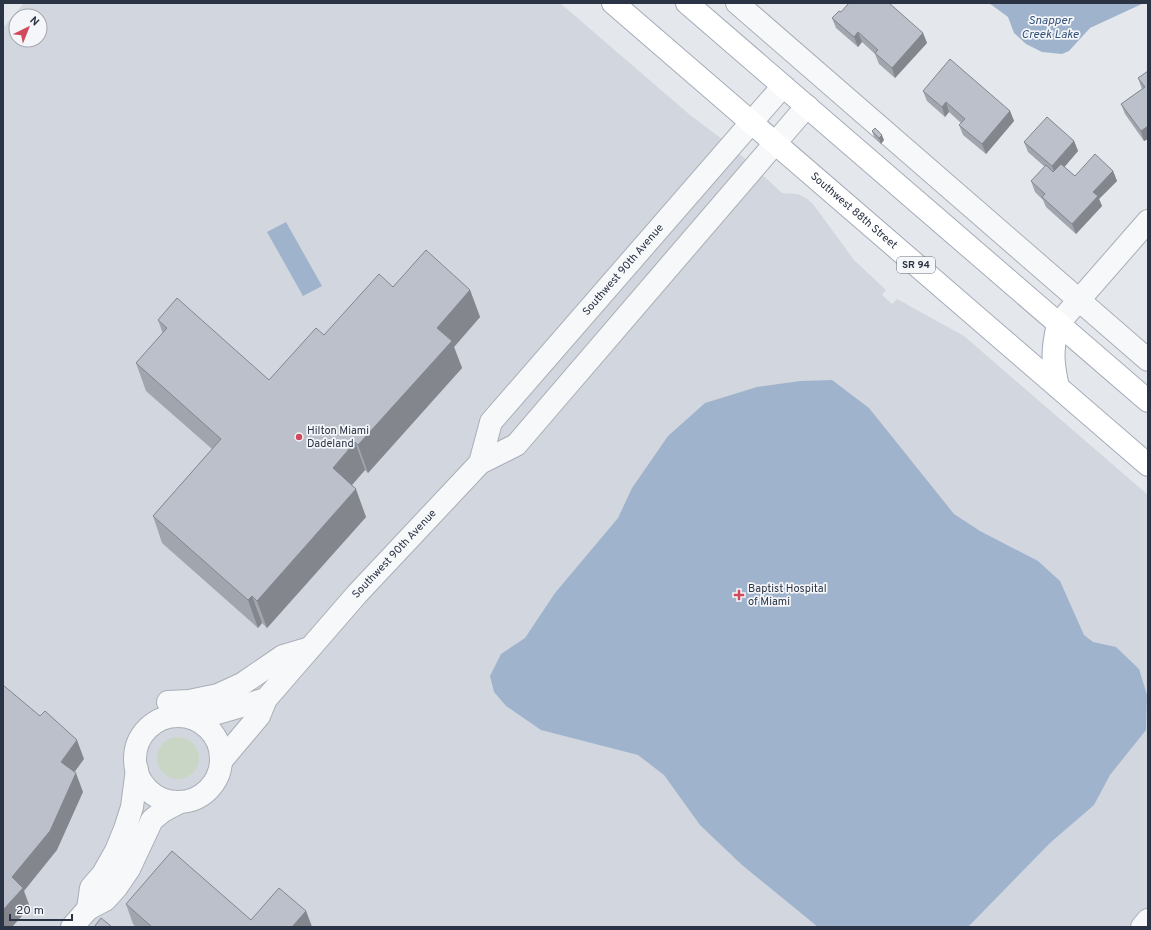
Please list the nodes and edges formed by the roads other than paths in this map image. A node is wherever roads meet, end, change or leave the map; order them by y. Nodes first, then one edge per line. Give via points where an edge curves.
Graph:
1 (613, 3) edge
2 (687, 3) edge
3 (737, 3) edge
4 (783, 86) junction
5 (806, 106) junction
6 (751, 122) junction
7 (775, 143) junction
8 (1148, 221) edge
9 (1080, 299) junction
10 (1058, 324) junction
11 (1148, 360) edge
12 (1058, 387) junction
13 (1148, 401) edge
14 (480, 463) junction
15 (1148, 465) edge
16 (311, 648) junction
17 (266, 699) junction
18 (168, 702) dead end
19 (193, 718) junction
20 (221, 761) junction
21 (137, 769) junction
22 (180, 802) junction
23 (88, 909) junction
24 (1148, 920) edge
25 (72, 927) edge
26 (1142, 927) edge

1 - 6 main road, Southwest 88th Street / SR 94
2 - 4 main road
3 - 9 street
4 - 5 main road
4 - 6 street, Southwest 90th Avenue
5 - 7 street, Southwest 90th Avenue
5 - 10 main road
6 - 7 main road, Southwest 88th Street / SR 94
6 - 14 street, Southwest 90th Avenue via 491,422
7 - 12 main road, Southwest 88th Street / SR 94
7 - 14 street, Southwest 90th Avenue via 516,445
8 - 9 street
9 - 10 street
9 - 11 street
10 - 12 main road via 1052,365
10 - 13 main road
12 - 15 main road, Southwest 88th Street / SR 94
14 - 16 street, Southwest 90th Avenue via 404,542
16 - 17 street, Southwest 90th Avenue
16 - 18 street via 284,656 242,684 218,695
17 - 19 street
17 - 20 street, Southwest 90th Avenue via 258,716
19 - 20 street via 211,731 217,740
19 - 21 street via 166,717 148,728 137,746
20 - 22 street via 215,781 206,792
21 - 22 street via 143,782 153,793 166,800
21 - 23 street via 132,807 116,851 104,874 92,888
22 - 23 street via 152,820 129,869 116,888 105,900
23 - 25 street
24 - 26 street

